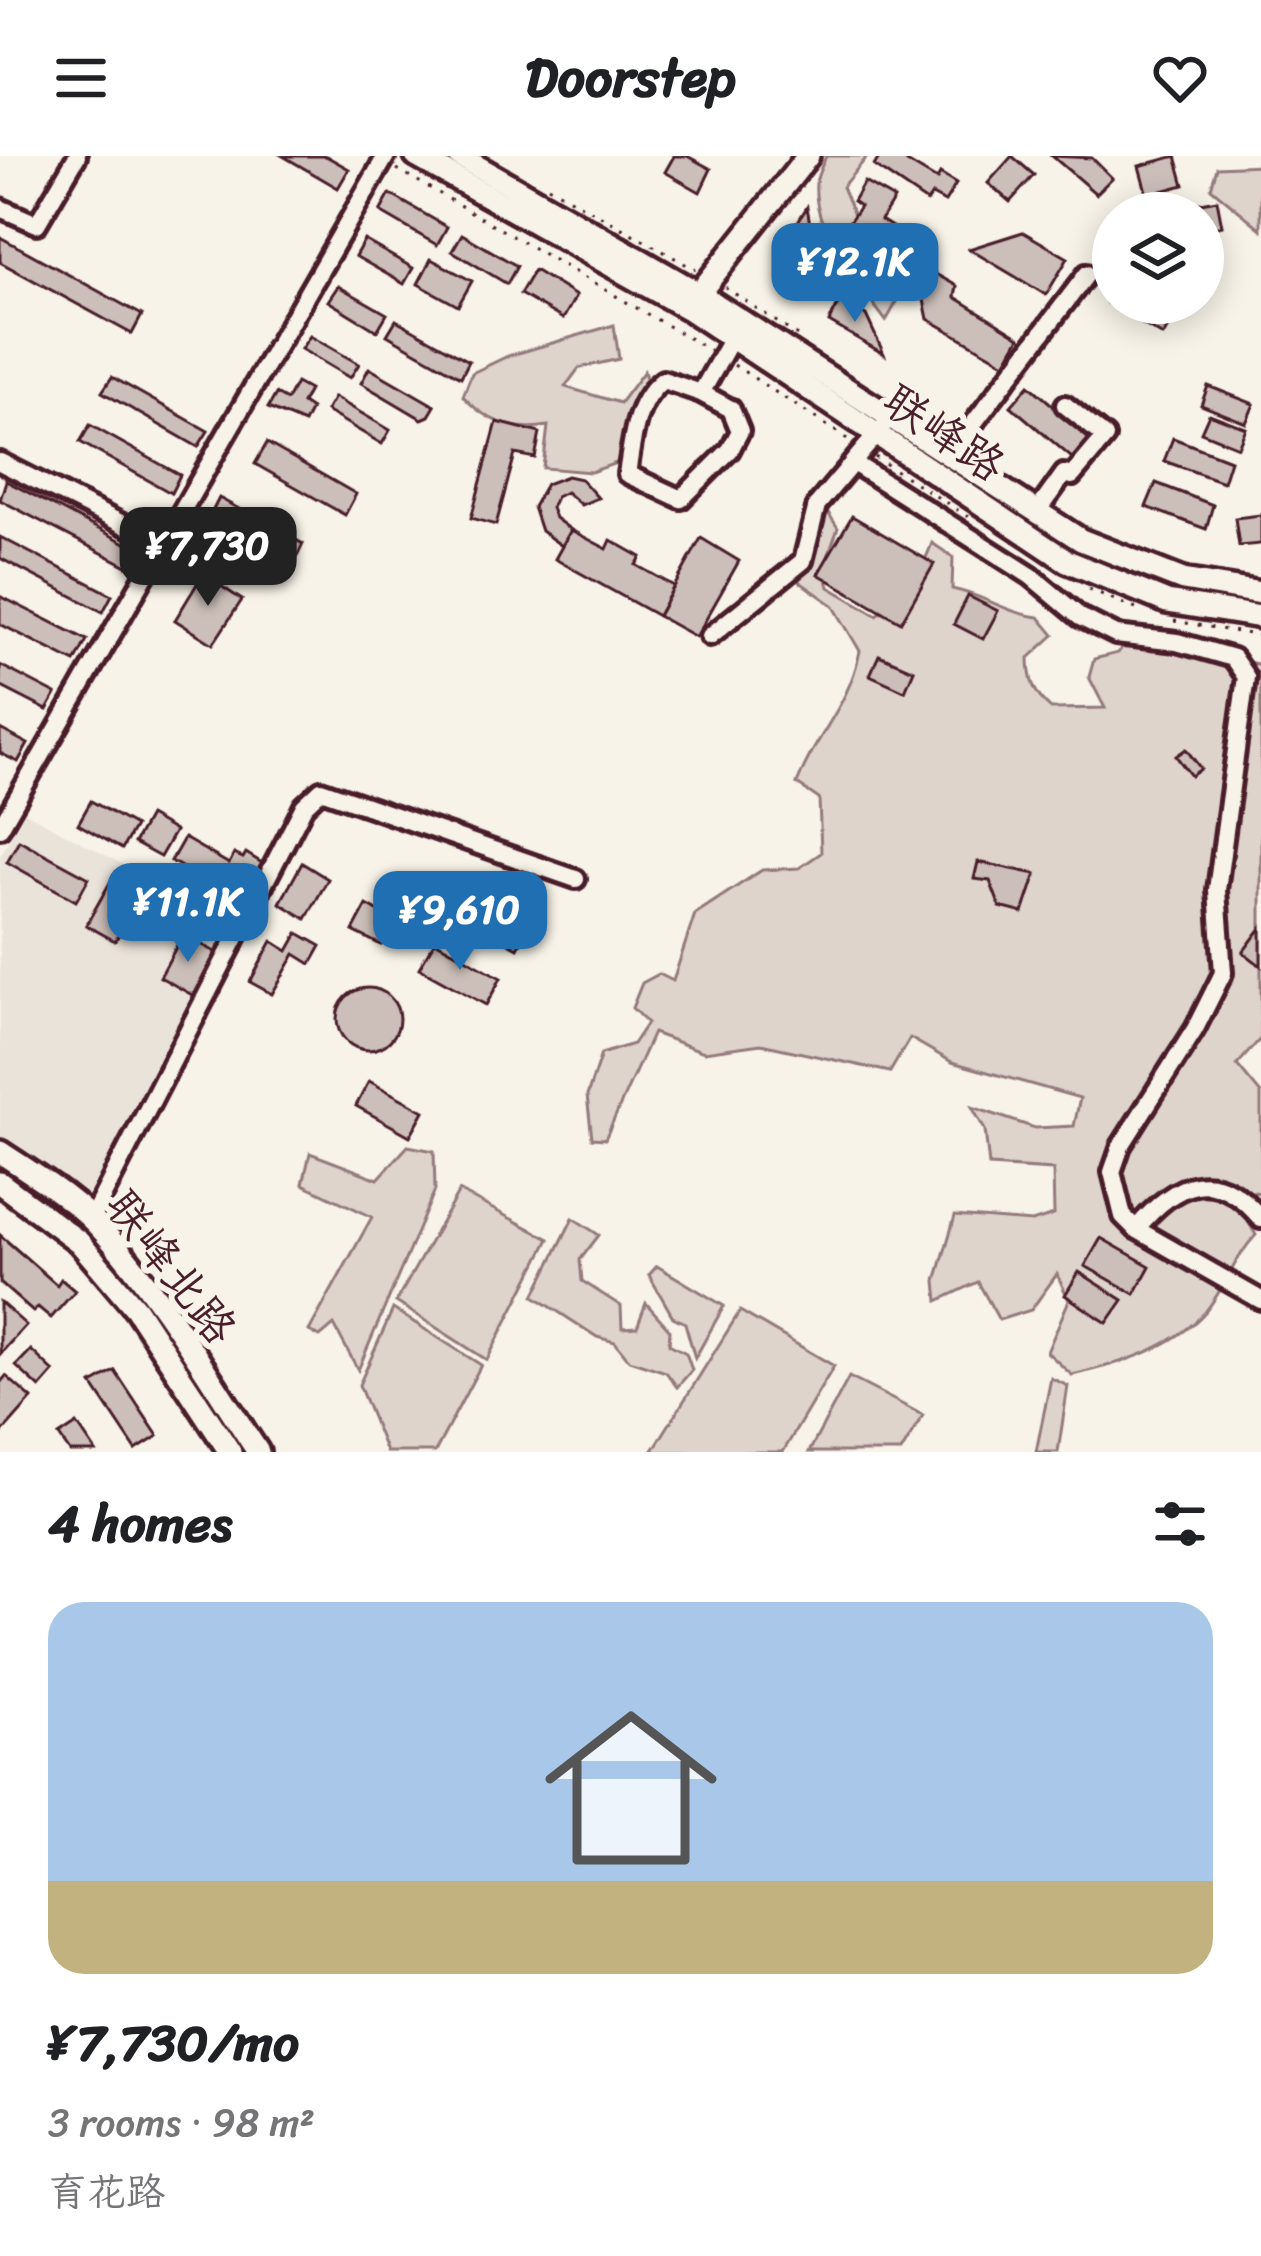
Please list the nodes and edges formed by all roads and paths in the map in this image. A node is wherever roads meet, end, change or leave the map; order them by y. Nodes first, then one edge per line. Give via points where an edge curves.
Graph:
1 (77, 156) edge
2 (416, 156) edge
3 (459, 156) edge
4 (808, 156) edge
5 (384, 158) edge
6 (533, 178) dead end
7 (0, 208) edge
8 (0, 222) edge
9 (38, 224) junction
10 (1088, 274) dead end
11 (699, 293) junction
12 (806, 341) dead end
13 (726, 347) junction
14 (701, 393) junction
15 (1065, 405) dead end
16 (872, 442) junction
17 (948, 458) junction
18 (0, 462) edge
19 (1036, 513) junction
20 (982, 526) dead end
21 (164, 544) junction
22 (1078, 584) dead end
23 (1261, 593) edge
24 (1138, 609) dead end
25 (1158, 616) dead end
26 (1261, 617) edge
27 (710, 636) dead end
28 (1261, 636) edge
29 (0, 828) edge
30 (575, 879) dead end
31 (0, 1152) edge
32 (0, 1183) edge
33 (91, 1219) junction
34 (1261, 1219) edge
35 (1136, 1229) junction
36 (1261, 1300) edge
37 (230, 1452) edge
38 (259, 1452) edge

1 - 9 street
2 - 11 main road, 联峰路
3 - 11 main road, 联峰路
4 - 11 main road
5 - 13 path
5 - 21 street
6 - 11 path
7 - 9 street
8 - 9 street
10 - 17 street
11 - 12 path
11 - 13 main road, 联峰路
11 - 16 main road, 联峰路
13 - 14 street
13 - 16 main road, 联峰路
13 - 16 path
14 - 14 street via 731,409 740,431 730,450 681,499 627,474 649,391 663,380
15 - 19 street via 1105,437 1072,476 1064,473
16 - 17 main road, 联峰路
16 - 20 path
16 - 26 main road, 联峰路 via 1066,561 1167,602
16 - 27 street via 817,505 803,561
16 - 35 street via 1080,617 1116,635 1233,658 1246,676 1217,890 1223,973 1121,1145 1112,1172 1123,1216
17 - 19 main road, 联峰路
18 - 21 street
19 - 23 main road, 联峰路 via 1183,580
21 - 29 street
22 - 24 path
25 - 28 path
30 - 33 street via 321,790 304,806
31 - 33 main road, 联峰北路
32 - 37 main road, 联峰北路 via 79,1242 136,1309
33 - 38 main road, 联峰北路
34 - 35 street via 1220,1186 1198,1183 1176,1189
35 - 36 street

